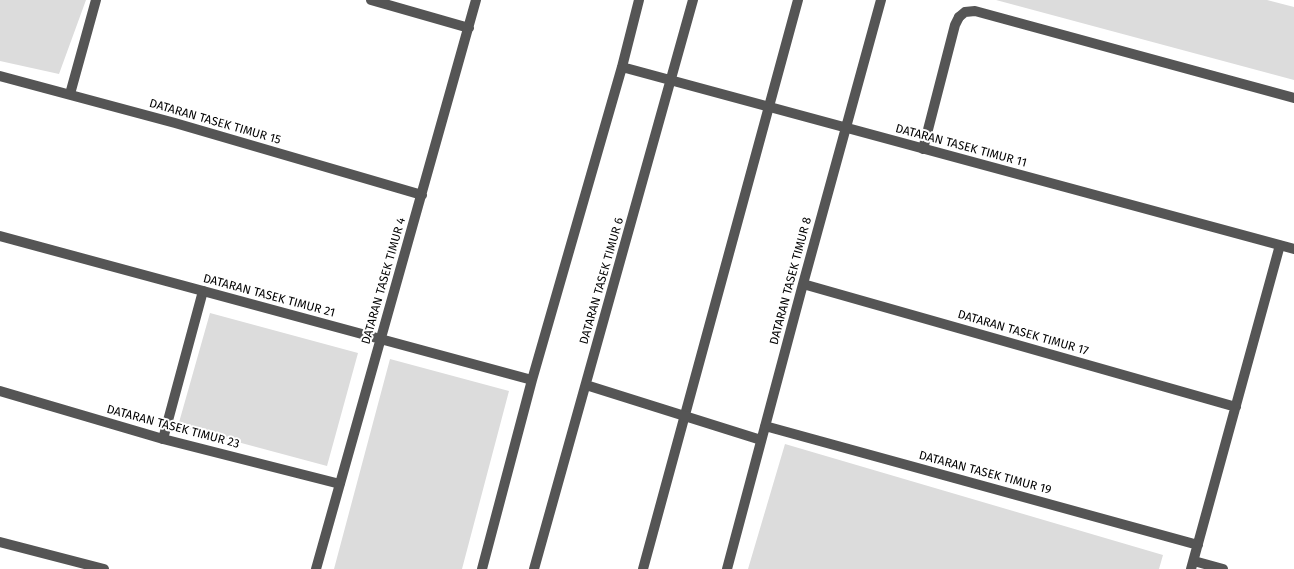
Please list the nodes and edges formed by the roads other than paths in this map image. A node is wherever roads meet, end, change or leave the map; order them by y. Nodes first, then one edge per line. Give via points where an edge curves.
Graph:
1 (96, 0) edge
2 (371, 0) edge
3 (476, 0) edge
4 (639, 0) edge
5 (693, 0) edge
6 (798, 0) edge
7 (881, 0) edge
8 (469, 28) junction
9 (622, 67) junction
10 (0, 76) edge
11 (671, 81) junction
12 (70, 94) junction
13 (1294, 98) edge
14 (769, 108) junction
15 (845, 128) junction
16 (923, 149) junction
17 (422, 195) junction
18 (0, 236) edge
19 (1280, 245) junction
20 (1294, 249) edge
21 (803, 284) junction
22 (202, 291) junction
23 (380, 339) junction
24 (532, 380) junction
25 (586, 385) junction
26 (0, 391) edge
27 (1236, 406) junction
28 (684, 416) junction
29 (765, 426) junction
30 (163, 439) junction
31 (762, 440) junction
32 (340, 484) junction
33 (0, 542) edge
34 (1198, 545) junction
35 (1192, 565) edge
36 (104, 569) edge
37 (316, 569) edge
38 (482, 569) edge
39 (534, 569) edge
40 (643, 569) edge
41 (727, 569) edge
42 (1223, 569) edge

1 - 12 street
2 - 8 street
3 - 8 street, DATARAN TASEK TIMUR 4
4 - 9 street
5 - 11 street, DATARAN TASEK TIMUR 6
6 - 14 street
7 - 15 street, DATARAN TASEK TIMUR 8
8 - 17 street, DATARAN TASEK TIMUR 4
9 - 11 street, DATARAN TASEK TIMUR 11
9 - 24 street
10 - 12 street, DATARAN TASEK TIMUR 15
11 - 14 street, DATARAN TASEK TIMUR 11
11 - 25 street, DATARAN TASEK TIMUR 6
12 - 17 street, DATARAN TASEK TIMUR 15
13 - 16 street via 975,11 965,12 955,25
14 - 15 street, DATARAN TASEK TIMUR 11
14 - 28 street
15 - 16 street, DATARAN TASEK TIMUR 11
15 - 21 street, DATARAN TASEK TIMUR 8
16 - 19 street, DATARAN TASEK TIMUR 11
17 - 23 street, DATARAN TASEK TIMUR 4
18 - 22 street, DATARAN TASEK TIMUR 21
19 - 20 street, DATARAN TASEK TIMUR 11
19 - 27 street
21 - 27 street, DATARAN TASEK TIMUR 17
21 - 29 street, DATARAN TASEK TIMUR 8
22 - 23 street, DATARAN TASEK TIMUR 21
22 - 30 street
23 - 24 street, DATARAN TASEK TIMUR 21
23 - 32 street, DATARAN TASEK TIMUR 4
24 - 38 street
25 - 28 street
25 - 39 street, DATARAN TASEK TIMUR 6
26 - 30 street, DATARAN TASEK TIMUR 23
27 - 34 street
28 - 31 street
28 - 40 street
29 - 31 street, DATARAN TASEK TIMUR 8
29 - 34 street, DATARAN TASEK TIMUR 19
30 - 32 street, DATARAN TASEK TIMUR 23
31 - 41 street, DATARAN TASEK TIMUR 8
32 - 37 street, DATARAN TASEK TIMUR 4
33 - 36 street
34 - 35 street
35 - 42 street

